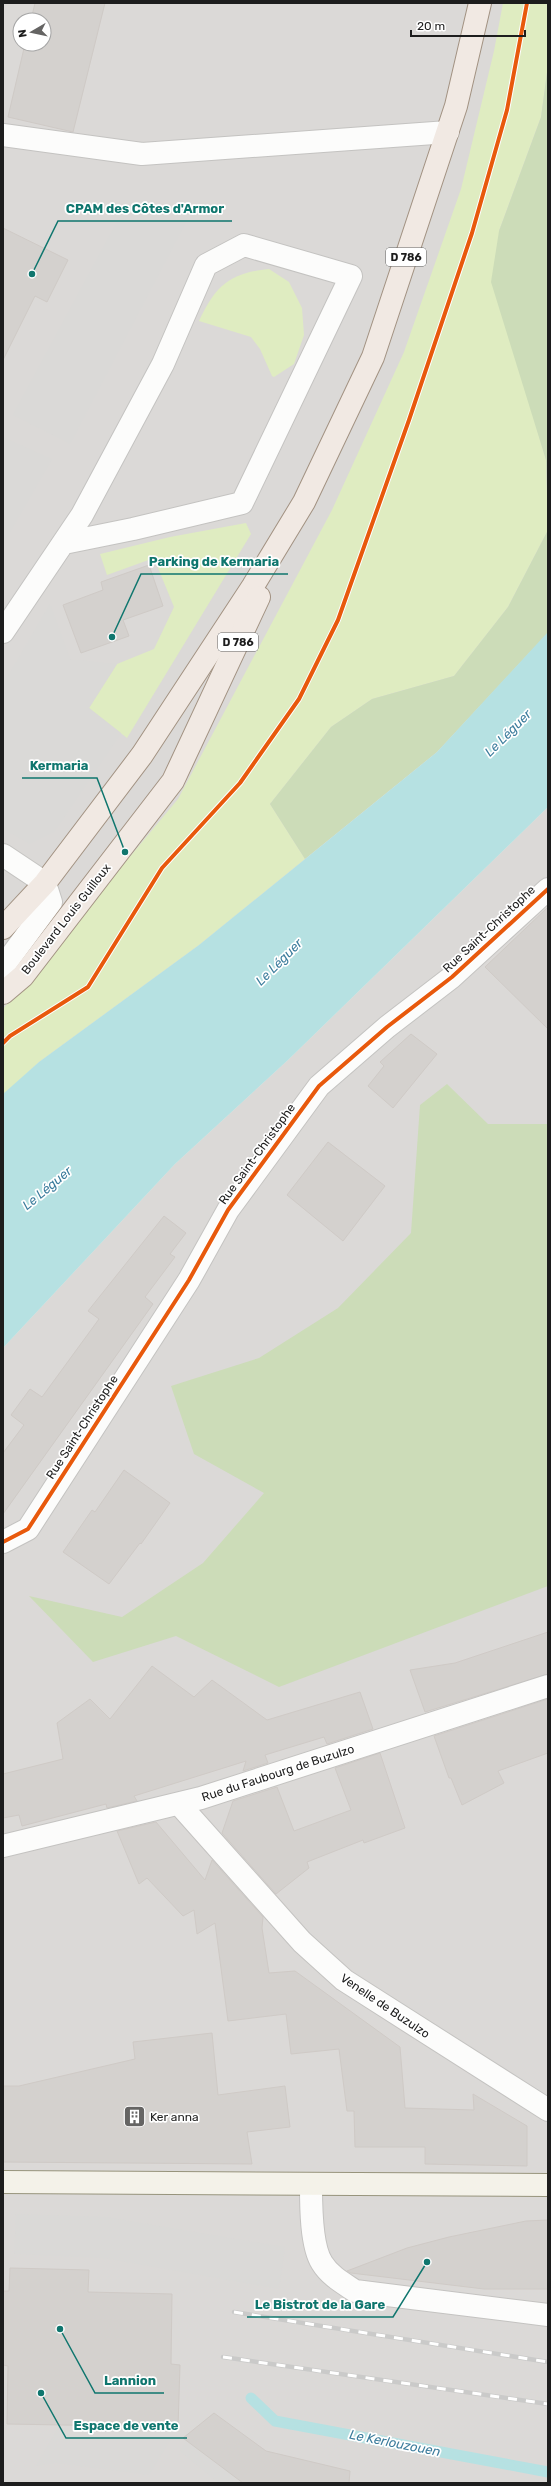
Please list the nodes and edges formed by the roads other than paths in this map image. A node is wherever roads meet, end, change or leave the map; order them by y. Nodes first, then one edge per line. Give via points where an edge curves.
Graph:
1 (480, 3) edge
2 (448, 132) junction
3 (3, 135) edge
4 (304, 502) junction
5 (64, 543) junction
6 (3, 632) edge
7 (3, 855) edge
8 (45, 883) junction
9 (548, 889) edge
10 (3, 926) edge
11 (3, 967) edge
12 (3, 994) edge
13 (3, 1542) edge
14 (548, 1686) edge
15 (179, 1804) junction
16 (3, 1846) edge
17 (548, 2110) edge
18 (3, 2182) edge
19 (311, 2186) junction
20 (548, 2186) edge
21 (548, 2315) edge

1 - 2 main road, D 786
2 - 3 street via 142,154
2 - 4 main road, D 786 via 373,357
4 - 8 main road, D 786 via 253,586 142,755
4 - 12 main road, Boulevard Louis Guilloux / D 786 via 173,781 23,976
5 - 5 street via 82,515 163,364 206,265 244,245 351,276 242,503
5 - 6 street
7 - 8 street
8 - 10 main road, D 786
8 - 11 street via 51,902
9 - 13 street, Rue Saint-Christophe via 452,977 387,1027 319,1086 228,1210 189,1280 28,1529
14 - 15 street, Rue du Faubourg de Buzulzo
15 - 16 street, Rue du Faubourg de Buzulzo
15 - 17 street, Venelle de Buzulzo via 302,1942 344,1980
18 - 19 main road
19 - 20 main road
19 - 21 street via 311,2212 321,2262 335,2278 355,2291

